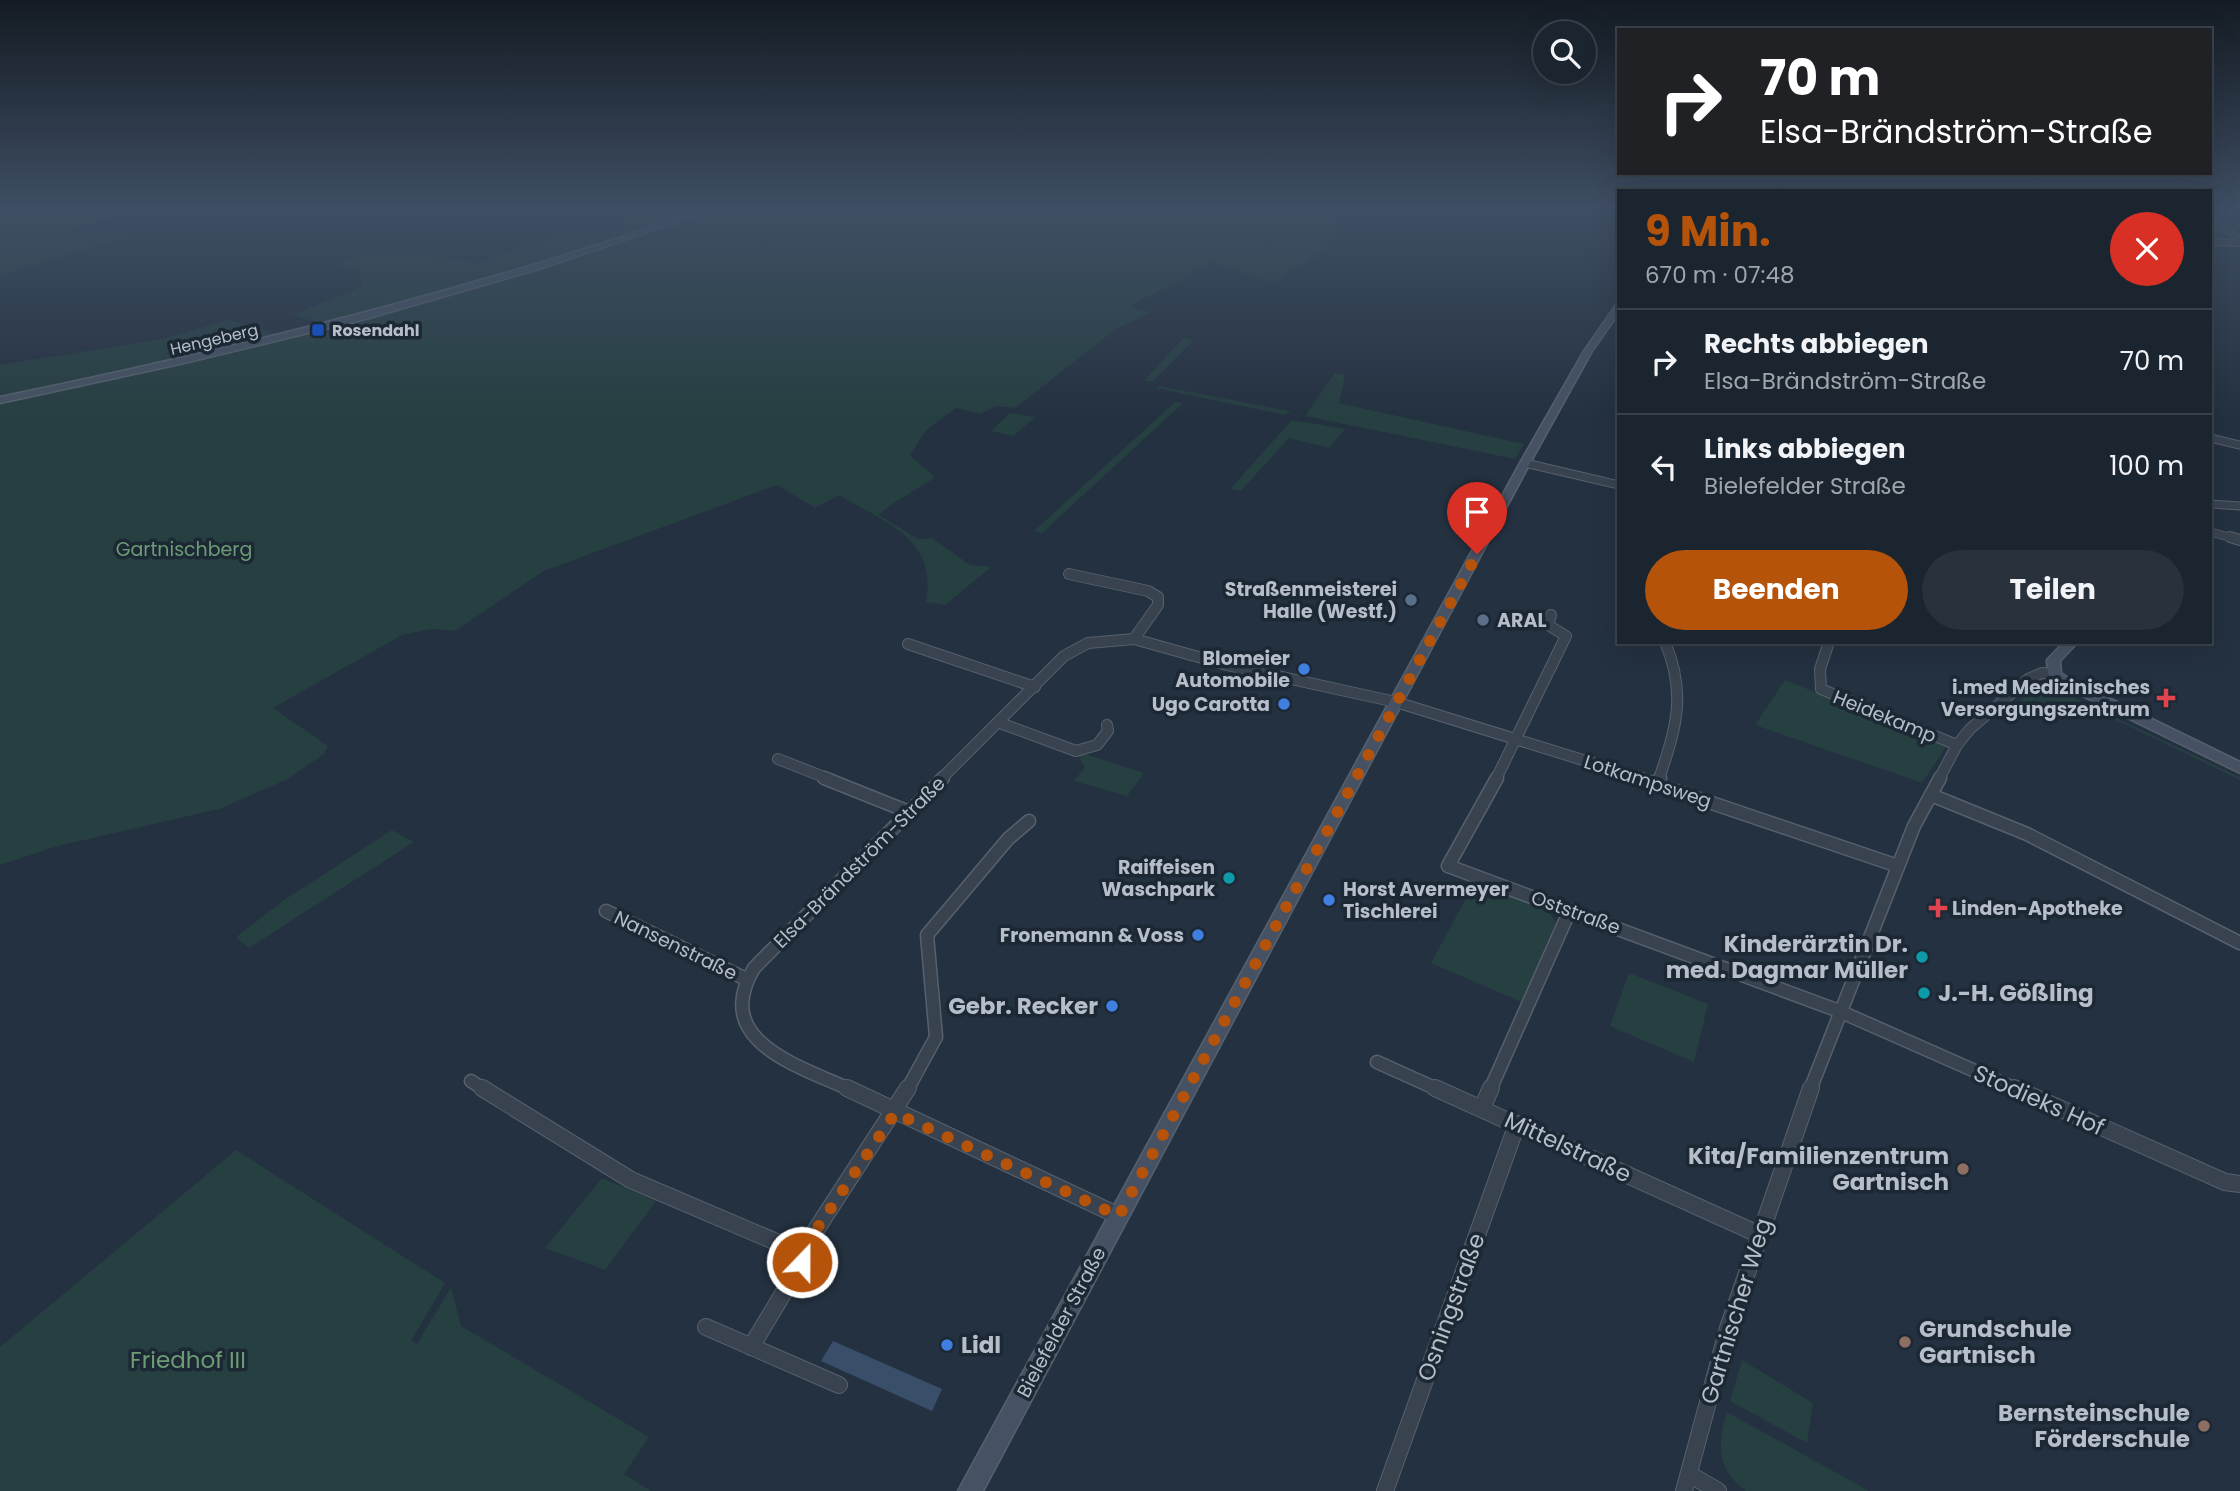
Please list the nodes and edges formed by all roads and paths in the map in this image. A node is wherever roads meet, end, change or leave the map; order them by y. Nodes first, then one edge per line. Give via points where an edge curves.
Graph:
1 (498, 279) edge
2 (1617, 310) edge
3 (0, 400) edge
4 (2212, 438) edge
5 (2240, 445) edge
6 (1525, 463) junction
7 (1617, 485) edge
8 (2212, 504) edge
9 (2240, 506) edge
10 (2212, 533) edge
11 (2240, 540) edge
12 (1069, 574) dead end
13 (1551, 615) dead end
14 (1134, 639) junction
15 (908, 644) dead end
16 (1666, 644) edge
17 (1828, 644) edge
18 (2070, 644) edge
19 (2055, 674) junction
20 (1035, 687) junction
21 (1396, 702) junction
22 (1000, 723) junction
23 (1107, 725) dead end
24 (1518, 739) junction
25 (1957, 745) junction
26 (778, 759) dead end
27 (2240, 768) edge
28 (1658, 784) junction
29 (1931, 796) junction
30 (909, 812) junction
31 (1029, 821) dead end
32 (1898, 866) junction
33 (1570, 910) junction
34 (606, 911) dead end
35 (2240, 943) edge
36 (746, 979) junction
37 (1839, 1011) junction
38 (1377, 1062) dead end
39 (471, 1081) dead end
40 (1482, 1108) junction
41 (895, 1113) junction
42 (1517, 1124) junction
43 (2240, 1184) edge
44 (1119, 1216) junction
45 (1758, 1234) junction
46 (801, 1245) junction
47 (706, 1327) dead end
48 (751, 1347) junction
49 (839, 1385) dead end
50 (1687, 1482) edge
51 (970, 1491) edge
52 (1385, 1491) edge
53 (1718, 1491) edge

1 - 3 street, Hengeberg via 200,357
2 - 6 street, Bielefelder Straße via 1588,351
4 - 5 street
6 - 7 street
6 - 21 street, Bielefelder Straße
8 - 9 street
10 - 11 street
12 - 14 street via 1158,597 1158,605
13 - 24 street via 1548,625 1566,636
14 - 20 street, Elsa-Brändström-Straße via 1104,640 1075,649
14 - 21 street, Elsa-Brändström-Straße via 1227,666
15 - 20 street
16 - 28 street via 1681,694 1679,716
17 - 25 street, Heidekamp via 1820,669 1821,690
18 - 19 street via 2053,660
19 - 25 street, Gartnischer Weg via 2028,679
19 - 27 street via 2074,689
20 - 22 street, Elsa-Brändström-Straße
21 - 24 street, Lotkampsweg
21 - 44 street, Bielefelder Straße
22 - 23 street via 1076,751 1097,745 1108,731
22 - 30 street, Elsa-Brändström-Straße
24 - 28 street, Lotkampsweg
24 - 33 street, Oststraße via 1448,866
25 - 29 street, Gartnischer Weg
26 - 30 street
28 - 32 street, Lotkampsweg
29 - 32 street, Gartnischer Weg
29 - 35 street via 2027,834
30 - 36 street, Elsa-Brändström-Straße
31 - 41 street via 1008,839 927,934 936,1037
32 - 37 street, Gartnischer Weg
33 - 37 street, Oststraße
33 - 40 street
34 - 36 street, Nansenstraße
36 - 41 street via 741,992 743,1020 760,1045
37 - 43 street, Stodieks Hof via 2225,1182
37 - 45 street, Gartnischer Weg
38 - 40 street, Mittelstraße
39 - 46 street via 631,1180 788,1247
40 - 42 street, Mittelstraße
41 - 44 street
41 - 46 street via 812,1236
42 - 45 street, Mittelstraße
42 - 52 street, Osningstraße
44 - 51 street, Bielefelder Straße
45 - 50 street, Gartnischer Weg
46 - 48 street via 802,1262
47 - 48 street
48 - 49 street
50 - 53 street

